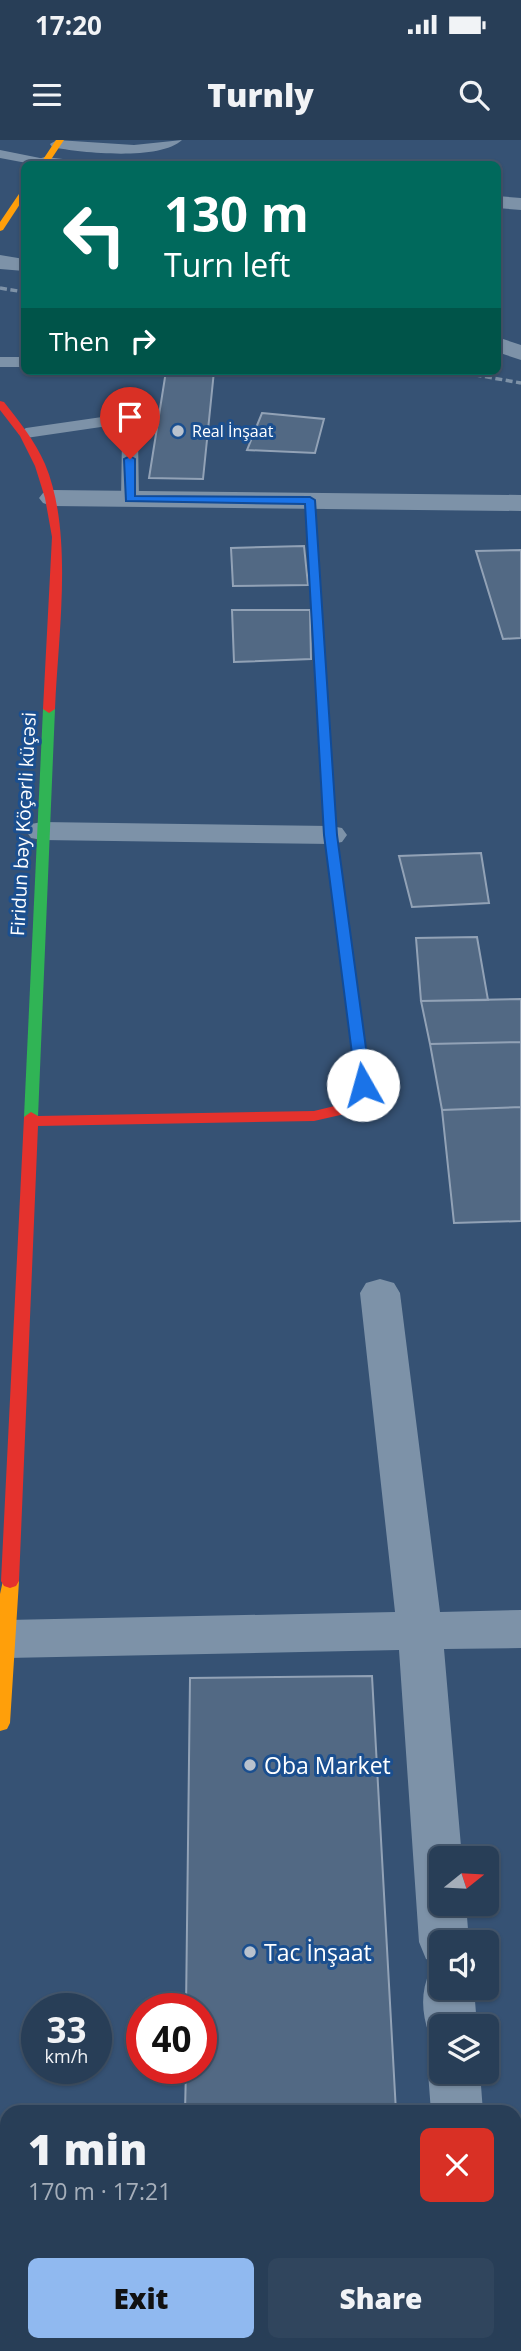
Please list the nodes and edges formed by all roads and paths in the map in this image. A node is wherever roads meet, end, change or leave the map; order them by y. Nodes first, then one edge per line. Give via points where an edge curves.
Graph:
1 (175, 140) edge
2 (58, 142) edge
3 (0, 155) edge
4 (34, 161) edge
5 (52, 161) edge
6 (21, 196) edge
7 (501, 202) edge
8 (521, 204) edge
9 (0, 228) edge
10 (0, 262) edge
11 (21, 265) edge
12 (501, 346) edge
13 (521, 353) edge
14 (0, 362) edge
15 (21, 362) edge
16 (0, 404) edge
17 (26, 433) junction
18 (52, 498) junction
19 (130, 499) junction
20 (310, 500) junction
21 (521, 503) edge
22 (42, 831) junction
23 (331, 835) junction
24 (32, 1121) junction
25 (380, 1293) dead end
26 (521, 1629) edge
27 (420, 1632) junction
28 (7, 1639) junction
29 (0, 1723) edge
30 (437, 1846) edge
31 (455, 2084) edge
32 (456, 2105) edge

1 - 2 lane via 145,148
2 - 5 street
3 - 4 lane
6 - 9 street
7 - 8 street
10 - 11 street
12 - 13 street
14 - 15 lane
16 - 17 street, Firidun bəy Köçərli küçəsi
17 - 18 street, Firidun bəy Köçərli küçəsi via 39,454
17 - 19 lane via 102,422 123,428 130,439
18 - 19 street
18 - 22 street, Firidun bəy Köçərli küçəsi via 58,537
19 - 20 street
20 - 21 street
20 - 23 street
22 - 23 street
22 - 24 street, Firidun bəy Köçərli küçəsi
23 - 24 street via 363,1085 353,1107 314,1116
24 - 28 street, Firidun bəy Köçərli küçəsi
25 - 27 street
26 - 27 street
27 - 28 street
27 - 30 street
28 - 29 street, Firidun bəy Köçərli küçəsi
31 - 32 street

